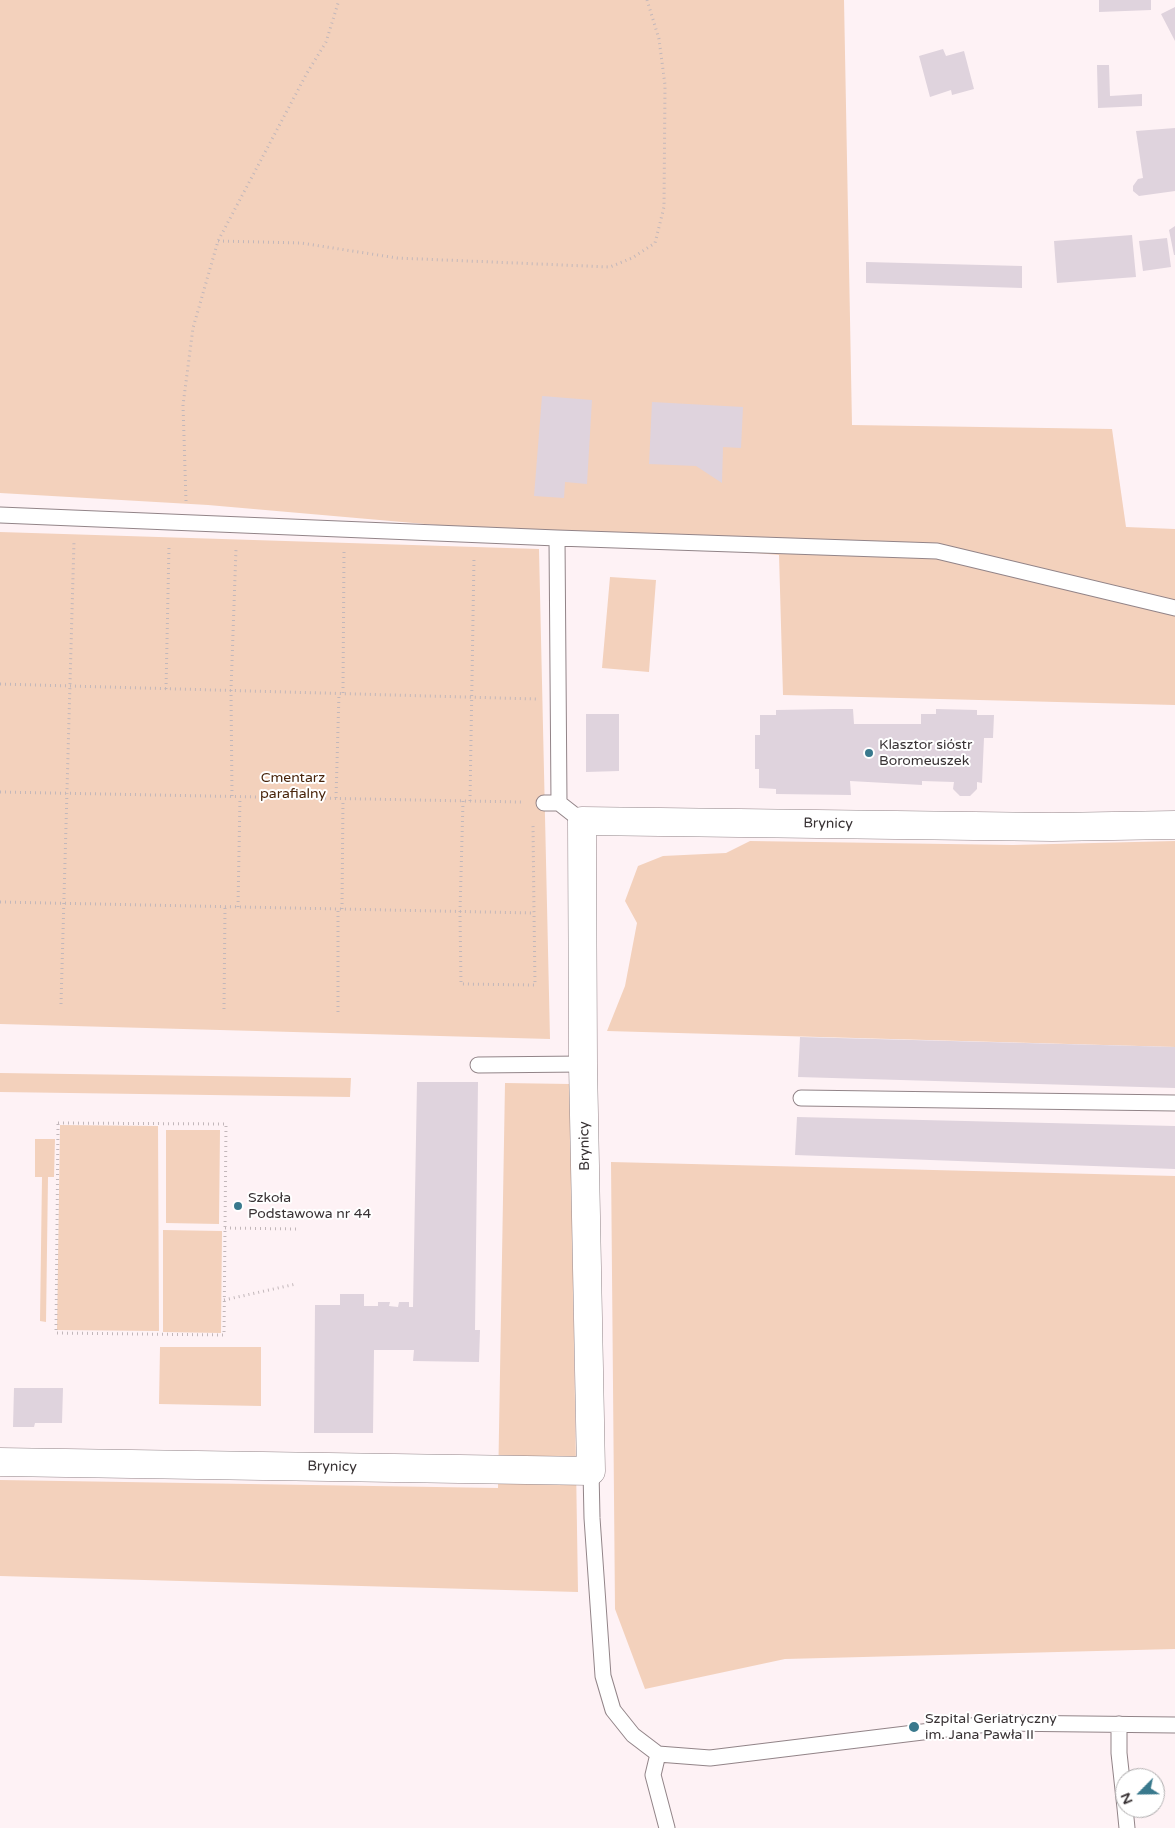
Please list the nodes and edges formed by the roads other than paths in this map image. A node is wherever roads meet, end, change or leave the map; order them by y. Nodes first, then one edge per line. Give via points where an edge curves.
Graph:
1 (0, 515) edge
2 (557, 538) junction
3 (1175, 608) edge
4 (582, 821) junction
5 (1175, 824) edge
6 (583, 1064) junction
7 (478, 1065) dead end
8 (801, 1098) dead end
9 (1175, 1103) edge
10 (0, 1462) edge
11 (592, 1471) junction
12 (1119, 1724) junction
13 (1175, 1725) edge
14 (658, 1754) junction
15 (1120, 1768) edge
16 (667, 1828) edge

1 - 2 lane
2 - 3 lane via 937,550
2 - 4 lane via 546,803
4 - 5 street, Brynicy via 1052,827
4 - 6 street, Brynicy
6 - 7 lane
6 - 11 street, Brynicy
8 - 9 lane
10 - 11 street, Brynicy
11 - 14 lane via 592,1518 603,1676 613,1710 633,1735
12 - 13 lane
12 - 14 lane via 996,1723 710,1758
12 - 15 lane
14 - 16 lane via 653,1775

